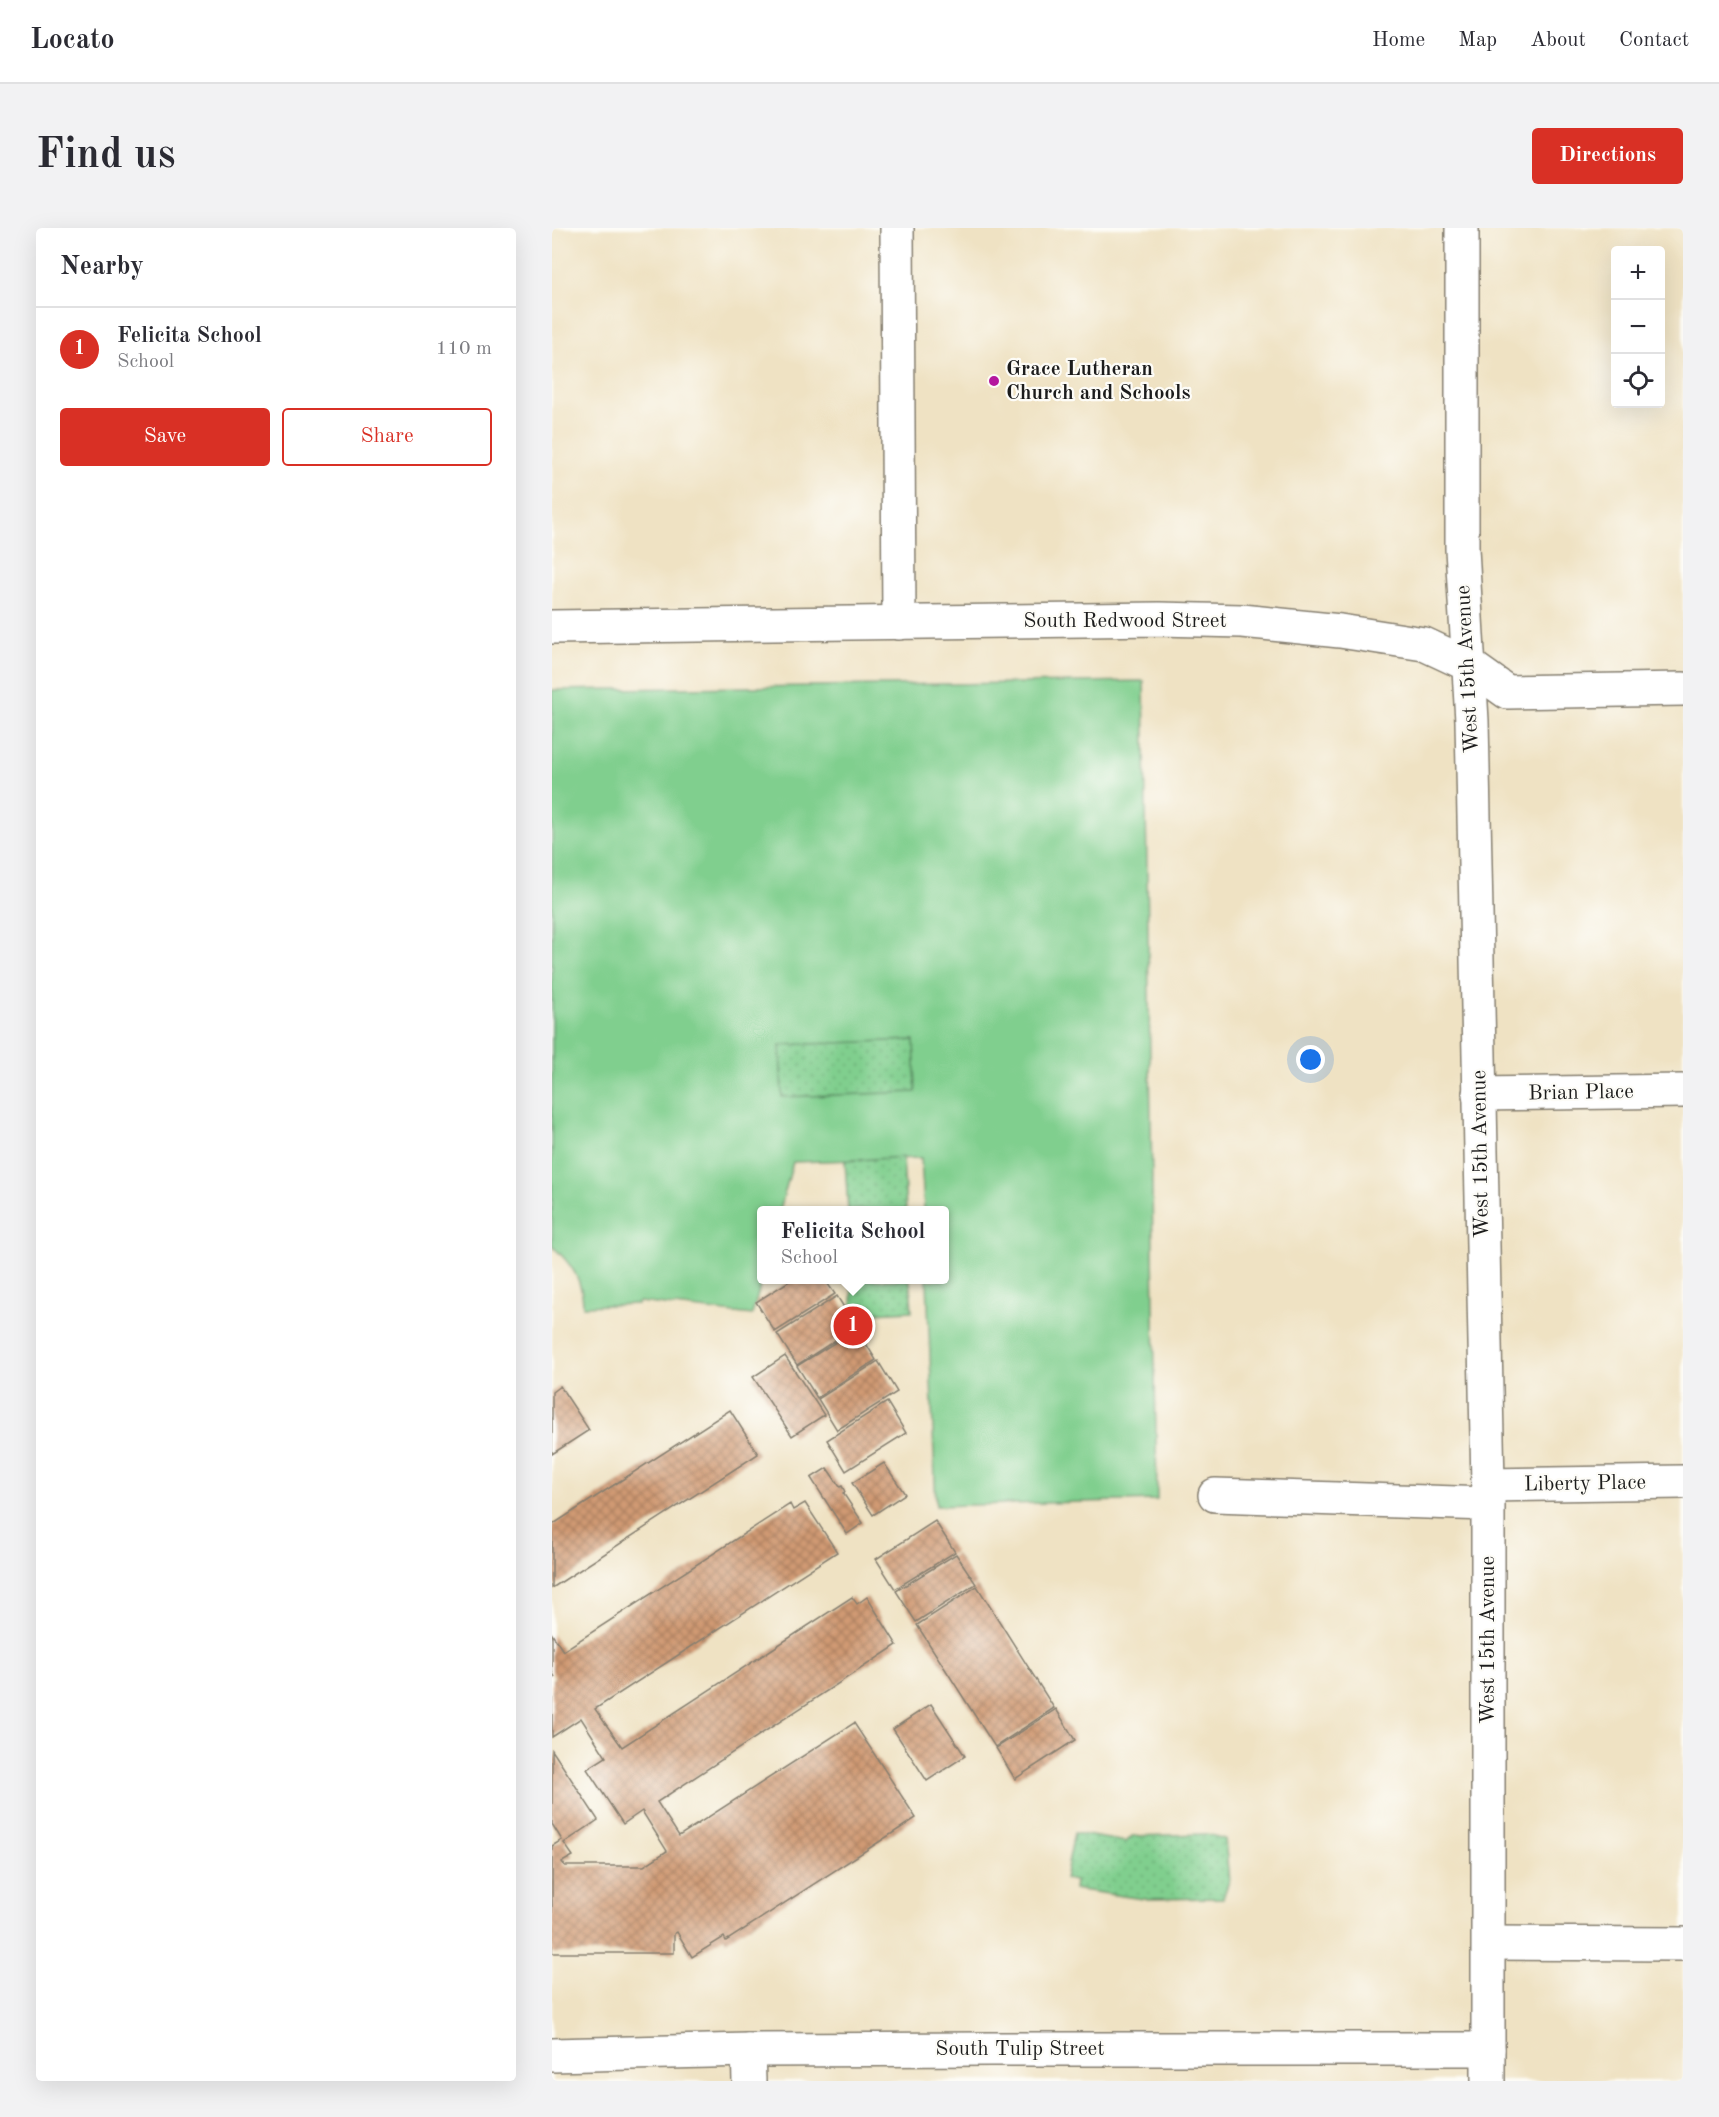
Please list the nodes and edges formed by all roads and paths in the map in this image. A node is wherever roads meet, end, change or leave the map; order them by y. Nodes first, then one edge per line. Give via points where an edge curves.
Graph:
1 (897, 228) edge
2 (1462, 228) edge
3 (899, 623) junction
4 (552, 627) edge
5 (1469, 665) junction
6 (1683, 689) edge
7 (1683, 1091) edge
8 (1479, 1094) junction
9 (1683, 1482) edge
10 (1487, 1495) junction
11 (1215, 1496) dead end
12 (1489, 1943) junction
13 (1683, 1944) edge
14 (552, 2055) edge
15 (1488, 2065) edge
16 (749, 2066) edge

1 - 3 street
2 - 5 street, West 15th Avenue via 1462,549
3 - 4 street, South Redwood Street
3 - 5 street, South Redwood Street via 1242,621 1424,644
5 - 6 street, South Redwood Street via 1507,692
5 - 8 street, West 15th Avenue
7 - 8 street, Brian Place
8 - 10 street, West 15th Avenue
9 - 10 street, Liberty Place
10 - 11 street, Liberty Place
10 - 12 street, West 15th Avenue
12 - 13 street
12 - 15 street, West 15th Avenue
14 - 16 street, South Tulip Street
15 - 16 street, South Tulip Street via 1423,2048

